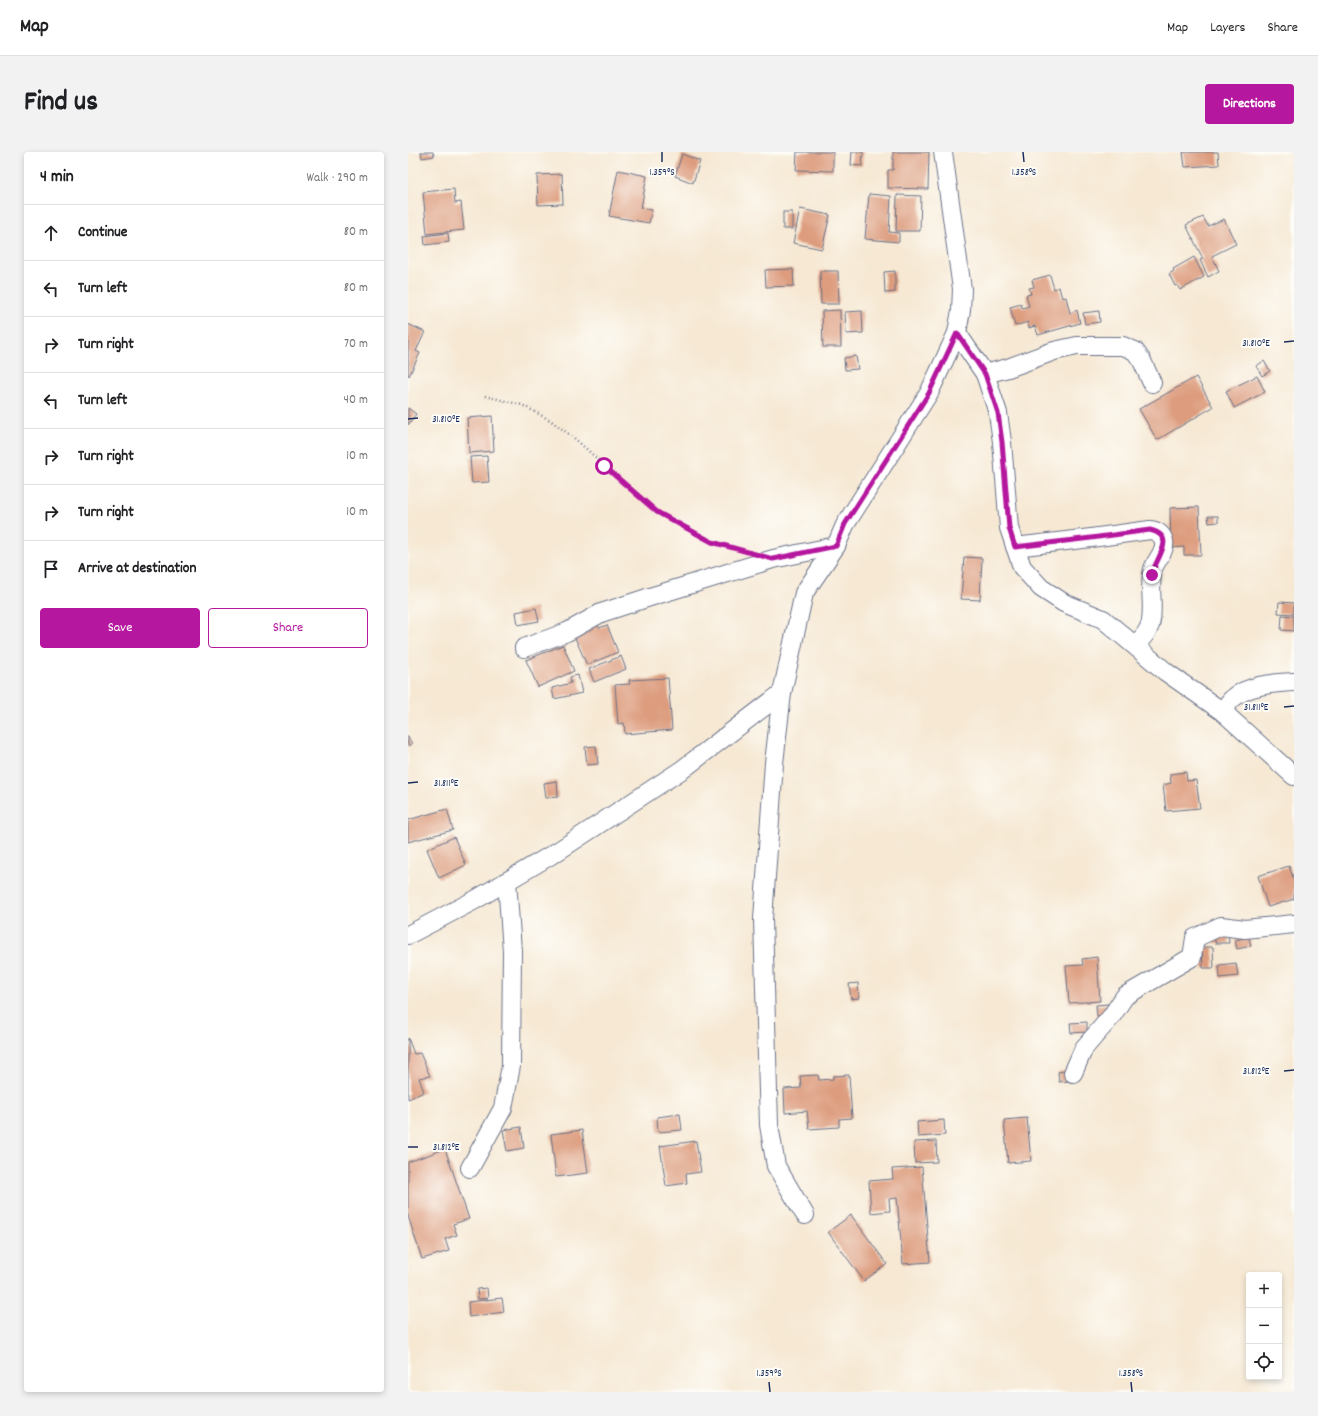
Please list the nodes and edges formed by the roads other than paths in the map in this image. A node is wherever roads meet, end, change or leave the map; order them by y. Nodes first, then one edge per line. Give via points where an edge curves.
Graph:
1 (943, 152) edge
2 (957, 333) junction
3 (985, 374) junction
4 (1152, 383) dead end
5 (836, 546) junction
6 (1015, 547) junction
7 (1135, 645) junction
8 (524, 648) dead end
9 (1294, 682) edge
10 (782, 693) junction
11 (1223, 712) junction
12 (1294, 776) edge
13 (508, 881) junction
14 (1294, 924) edge
15 (408, 935) edge
16 (1072, 1072) dead end
17 (470, 1168) dead end
18 (805, 1215) dead end

1 - 2 street via 962,289
2 - 3 street
2 - 5 street via 929,393 845,524
3 - 4 street via 1072,348 1123,346 1135,351
3 - 6 street via 998,413 1009,528
5 - 8 street via 773,559 601,613 567,632
5 - 10 street via 804,593
6 - 7 street via 1022,567 1041,588 1064,603 1103,619
6 - 7 street via 1157,531 1162,536 1164,548 1153,569 1152,617 1149,628
7 - 11 street via 1166,672
9 - 11 street via 1268,684 1249,689 1232,699
10 - 13 street via 683,769
10 - 18 street via 774,763 763,919 769,1125 776,1166
11 - 12 street
13 - 15 street
13 - 17 street via 512,951 511,1066 503,1108
14 - 16 street via 1245,929 1221,926 1195,938 1192,957 1125,996 1111,1017 1084,1048

